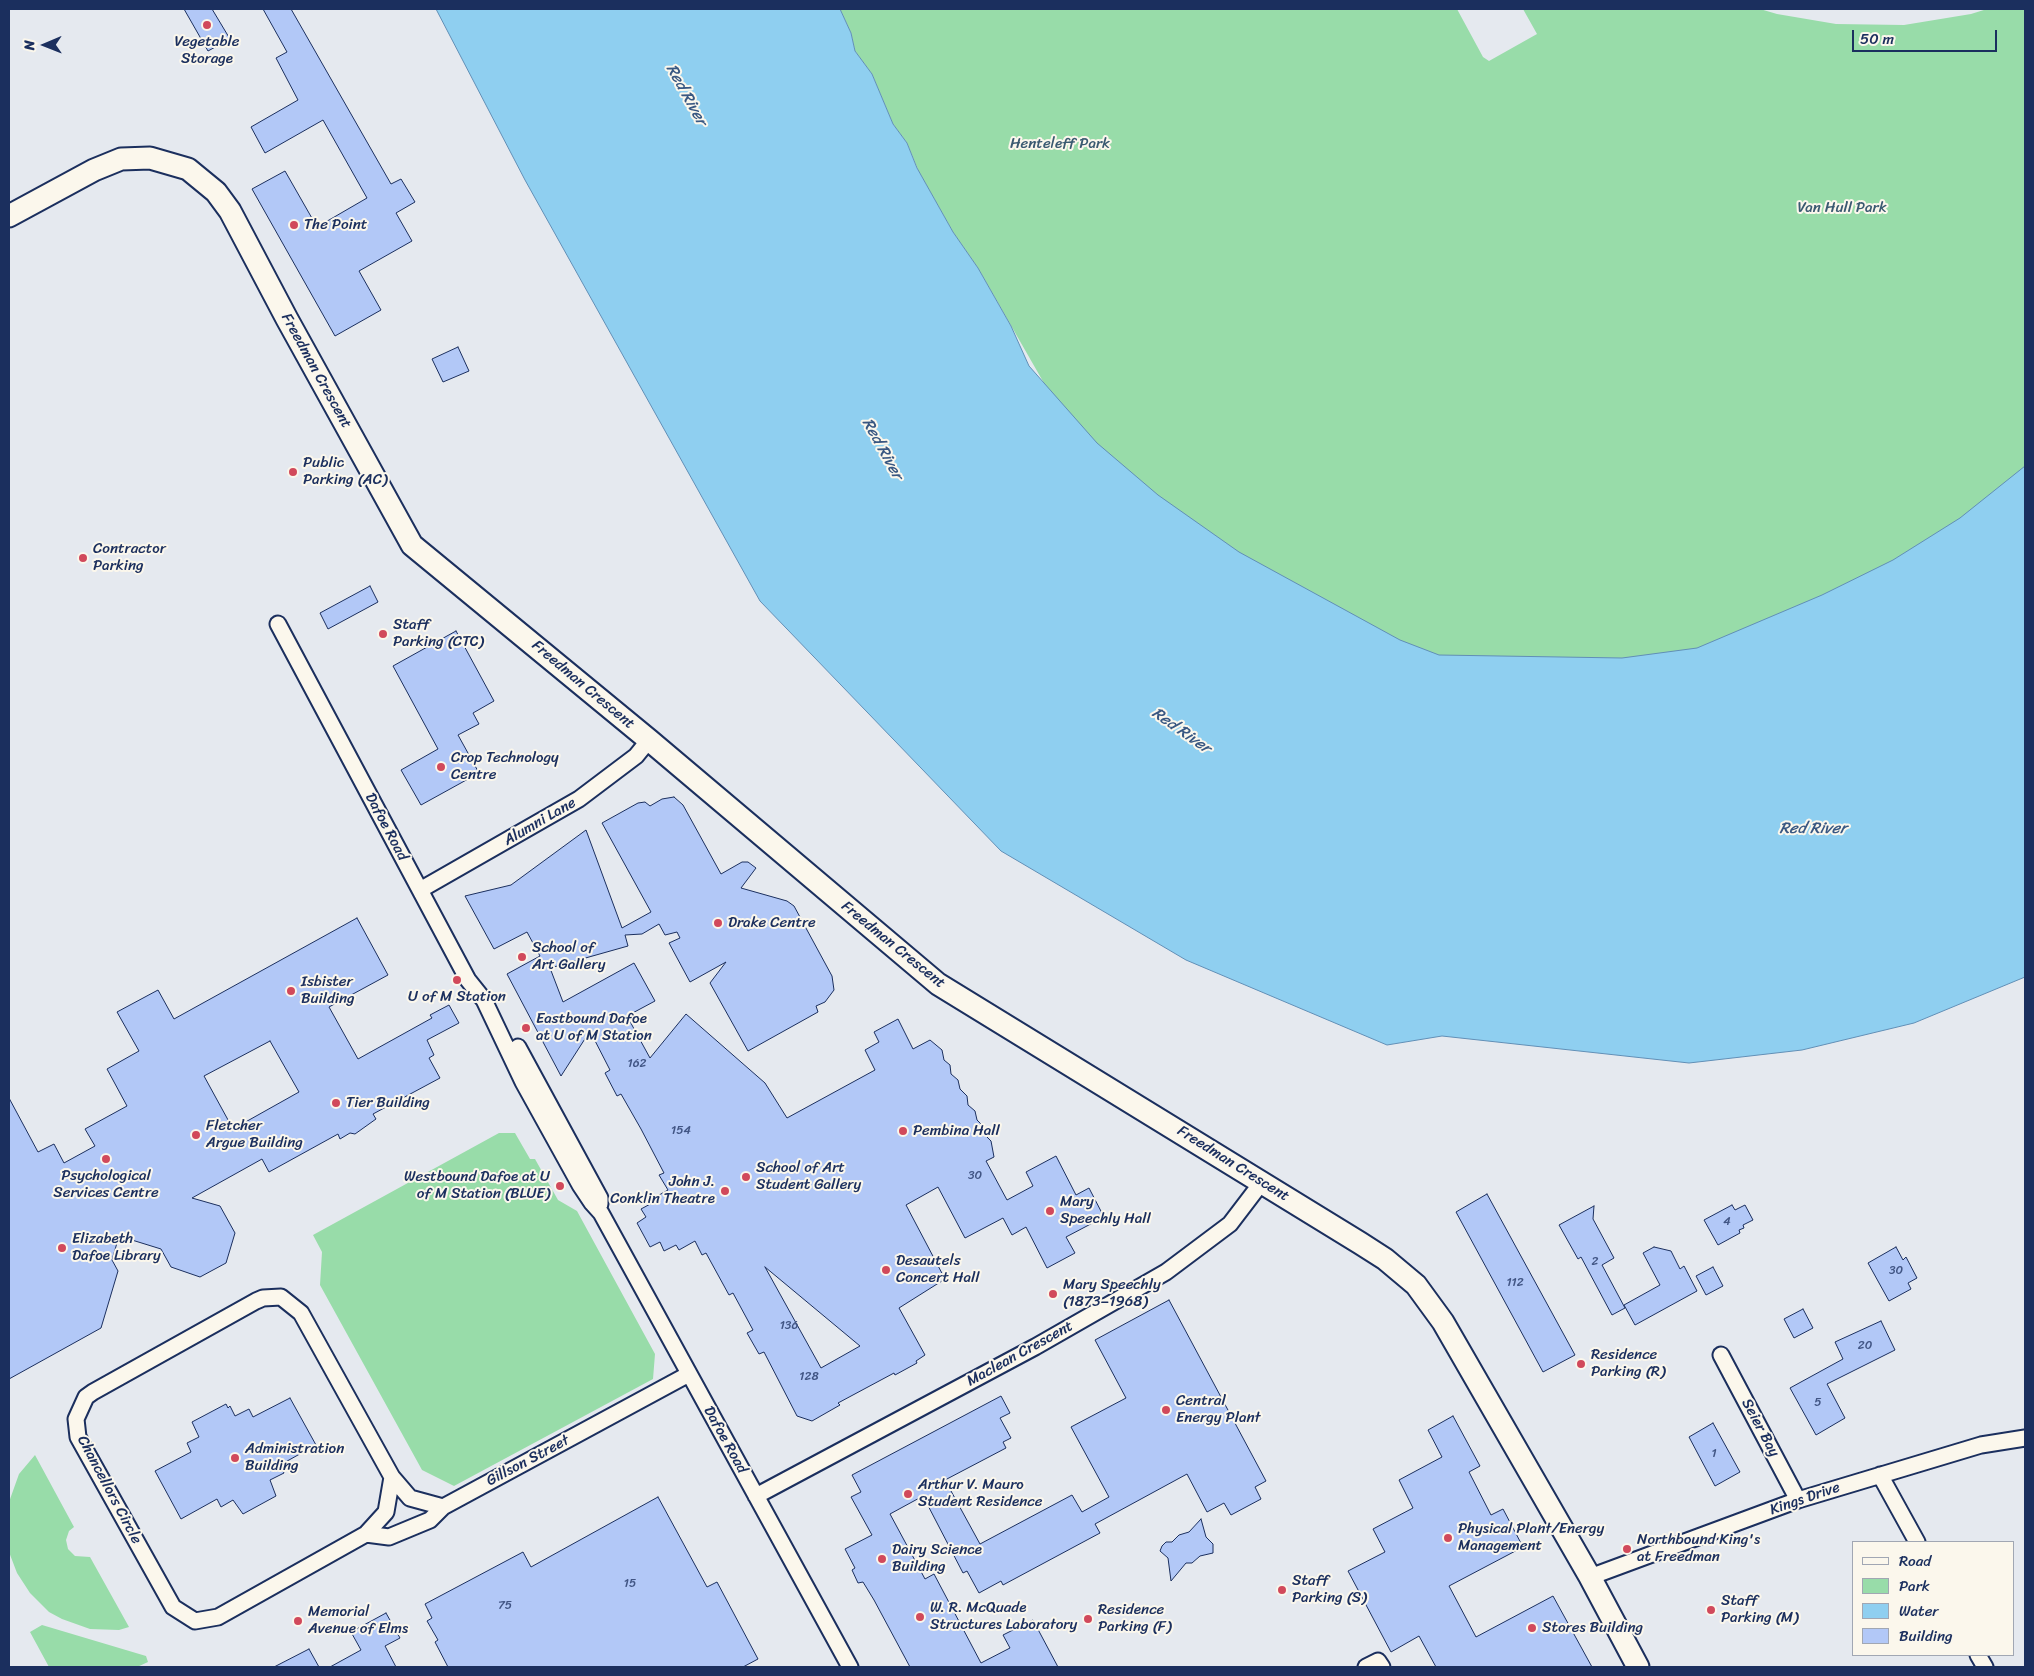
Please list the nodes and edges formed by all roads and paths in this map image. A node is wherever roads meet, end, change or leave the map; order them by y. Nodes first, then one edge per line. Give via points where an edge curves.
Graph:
1 (9, 216) edge
2 (278, 624) dead end
3 (650, 740) junction
4 (420, 890) junction
5 (1262, 1182) junction
6 (1721, 1355) dead end
7 (690, 1374) junction
8 (2025, 1438) edge
9 (1880, 1475) junction
10 (392, 1477) junction
11 (756, 1496) junction
12 (1798, 1500) junction
13 (444, 1507) junction
14 (366, 1534) junction
15 (1916, 1541) edge
16 (1590, 1577) junction
17 (1979, 1656) edge
18 (850, 1667) edge
19 (1638, 1667) edge
20 (1985, 1667) edge

1 - 3 street, Freedman Crescent via 121,159 150,158 188,169 216,192 230,210 412,544
2 - 4 street, Dafoe Road
3 - 4 street, Alumni Lane via 636,756 579,799
3 - 5 street, Freedman Crescent via 938,984
4 - 7 street, Dafoe Road via 468,980 498,1026 512,1036 600,1198 601,1212
5 - 11 street, Maclean Crescent via 1230,1224 1166,1272 1035,1347
5 - 16 street, Freedman Crescent via 1385,1258 1416,1286 1443,1322
6 - 12 street, Seier Bay
7 - 11 street, Dafoe Road
7 - 13 street, Gillson Street
8 - 9 street, Kings Drive via 1981,1445
9 - 12 street, Kings Drive
9 - 15 street
10 - 13 street, Chancellors Circle via 410,1498
10 - 14 street, Chancellors Circle via 386,1512
10 - 14 street, Chancellors Circle via 302,1313 281,1297 256,1301 92,1392 86,1397 76,1419 78,1437 173,1607 195,1621 218,1616
11 - 18 street, Dafoe Road
12 - 16 street, Kings Drive
13 - 14 street, Gillson Street via 430,1520 389,1537
16 - 19 street, Freedman Crescent
17 - 20 street

